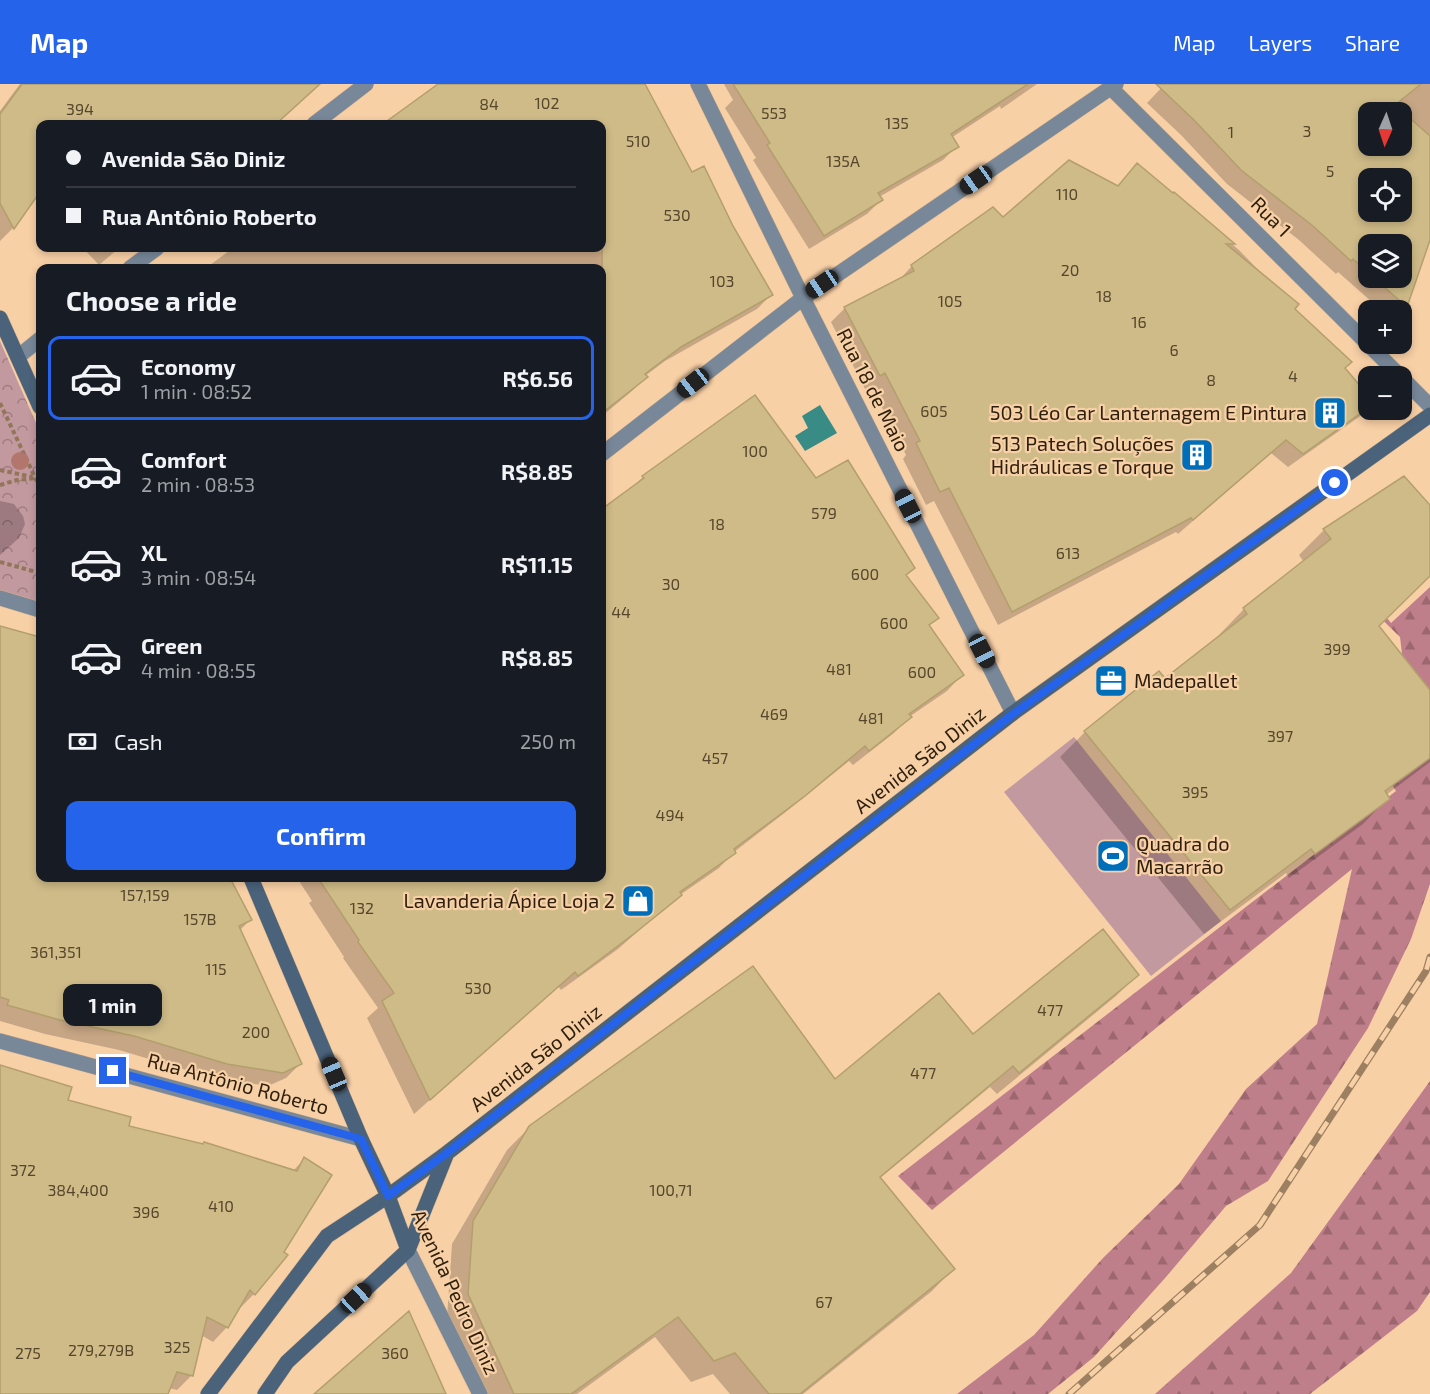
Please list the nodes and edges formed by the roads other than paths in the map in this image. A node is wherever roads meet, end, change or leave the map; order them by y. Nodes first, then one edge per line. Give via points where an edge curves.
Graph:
1 (366, 84) edge
2 (698, 84) edge
3 (1113, 86) edge
4 (320, 120) edge
5 (152, 252) edge
6 (135, 264) edge
7 (803, 298) junction
8 (0, 318) edge
9 (36, 342) edge
10 (19, 356) junction
11 (1390, 366) edge
12 (1412, 388) edge
13 (36, 397) edge
14 (1430, 406) edge
15 (1430, 415) edge
16 (606, 451) edge
17 (0, 598) edge
18 (36, 609) edge
19 (1013, 714) junction
20 (253, 882) edge
21 (0, 1041) edge
22 (361, 1139) junction
23 (447, 1153) junction
24 (388, 1196) junction
25 (408, 1250) junction
26 (208, 1394) edge
27 (265, 1394) edge
28 (480, 1394) edge

1 - 4 street
2 - 7 street, Rua 18 de Maio
3 - 7 street
3 - 11 street, Rua 1
5 - 6 street
7 - 16 street
7 - 19 street, Rua 18 de Maio
8 - 10 street
9 - 10 street
10 - 13 street
12 - 14 street, Rua 1
15 - 19 street, Avenida São Diniz
17 - 18 street
19 - 23 street, Avenida São Diniz
20 - 22 street, Avenida Pedro Diniz
21 - 22 street, Rua Antônio Roberto
22 - 24 street, Avenida Pedro Diniz
23 - 24 street, Avenida São Diniz
23 - 25 street
24 - 25 street, Avenida Pedro Diniz
24 - 26 street, Avenida São Diniz via 327,1236
25 - 27 street via 286,1362
25 - 28 street, Avenida Pedro Diniz

